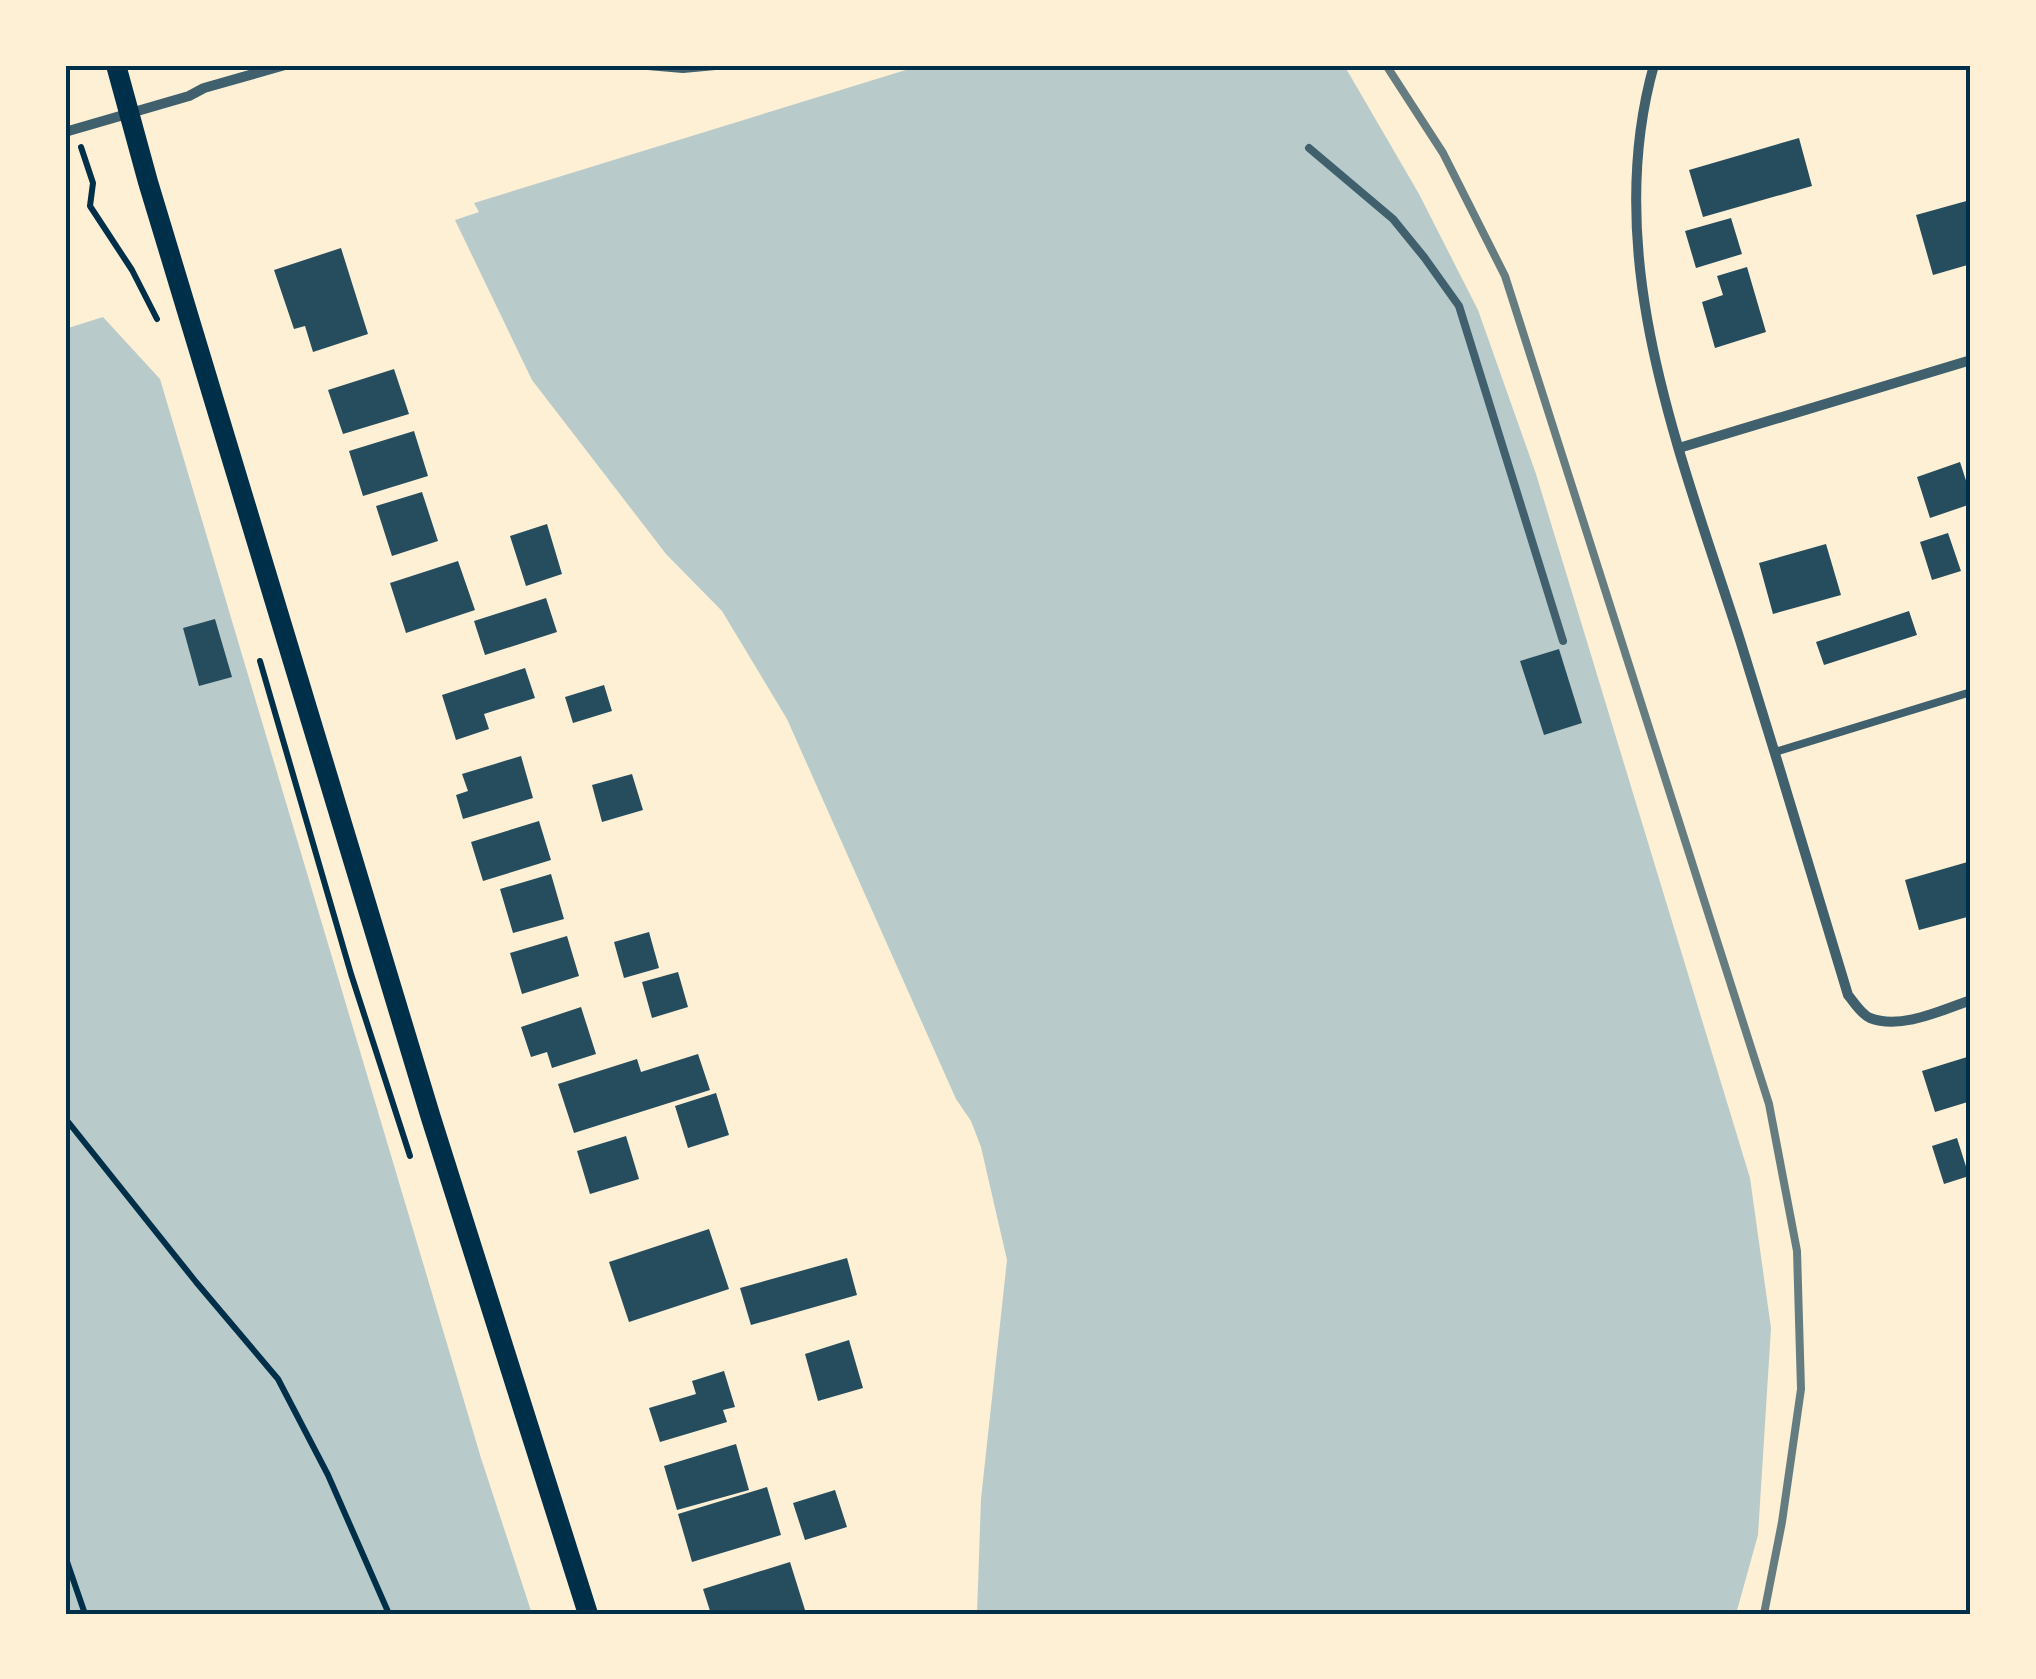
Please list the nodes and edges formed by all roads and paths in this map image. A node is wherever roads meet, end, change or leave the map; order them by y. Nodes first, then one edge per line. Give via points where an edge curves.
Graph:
1 (116, 65) edge
2 (285, 65) edge
3 (648, 65) edge
4 (715, 65) edge
5 (1654, 65) edge
6 (129, 114) junction
7 (65, 132) edge
8 (1309, 148) dead end
9 (93, 184) dead end
10 (162, 335) dead end
11 (1971, 360) edge
12 (1680, 448) junction
13 (1563, 641) dead end
14 (257, 651) dead end
15 (1971, 692) edge
16 (1775, 752) junction
17 (1971, 1000) edge
18 (65, 1118) edge
19 (412, 1162) dead end
20 (65, 1556) edge
21 (84, 1614) edge
22 (390, 1614) edge
23 (588, 1614) edge

1 - 6 main road
2 - 6 street
3 - 4 street
5 - 12 street via 1639,152 1637,232 1653,352
6 - 7 street
6 - 23 main road
8 - 13 lane via 1393,219 1459,306
9 - 10 path via 90,206 132,270
11 - 12 street
12 - 16 street
14 - 19 path
15 - 16 lane
16 - 17 street via 1848,995 1867,1017 1889,1021
18 - 22 path via 278,1379
20 - 21 path

